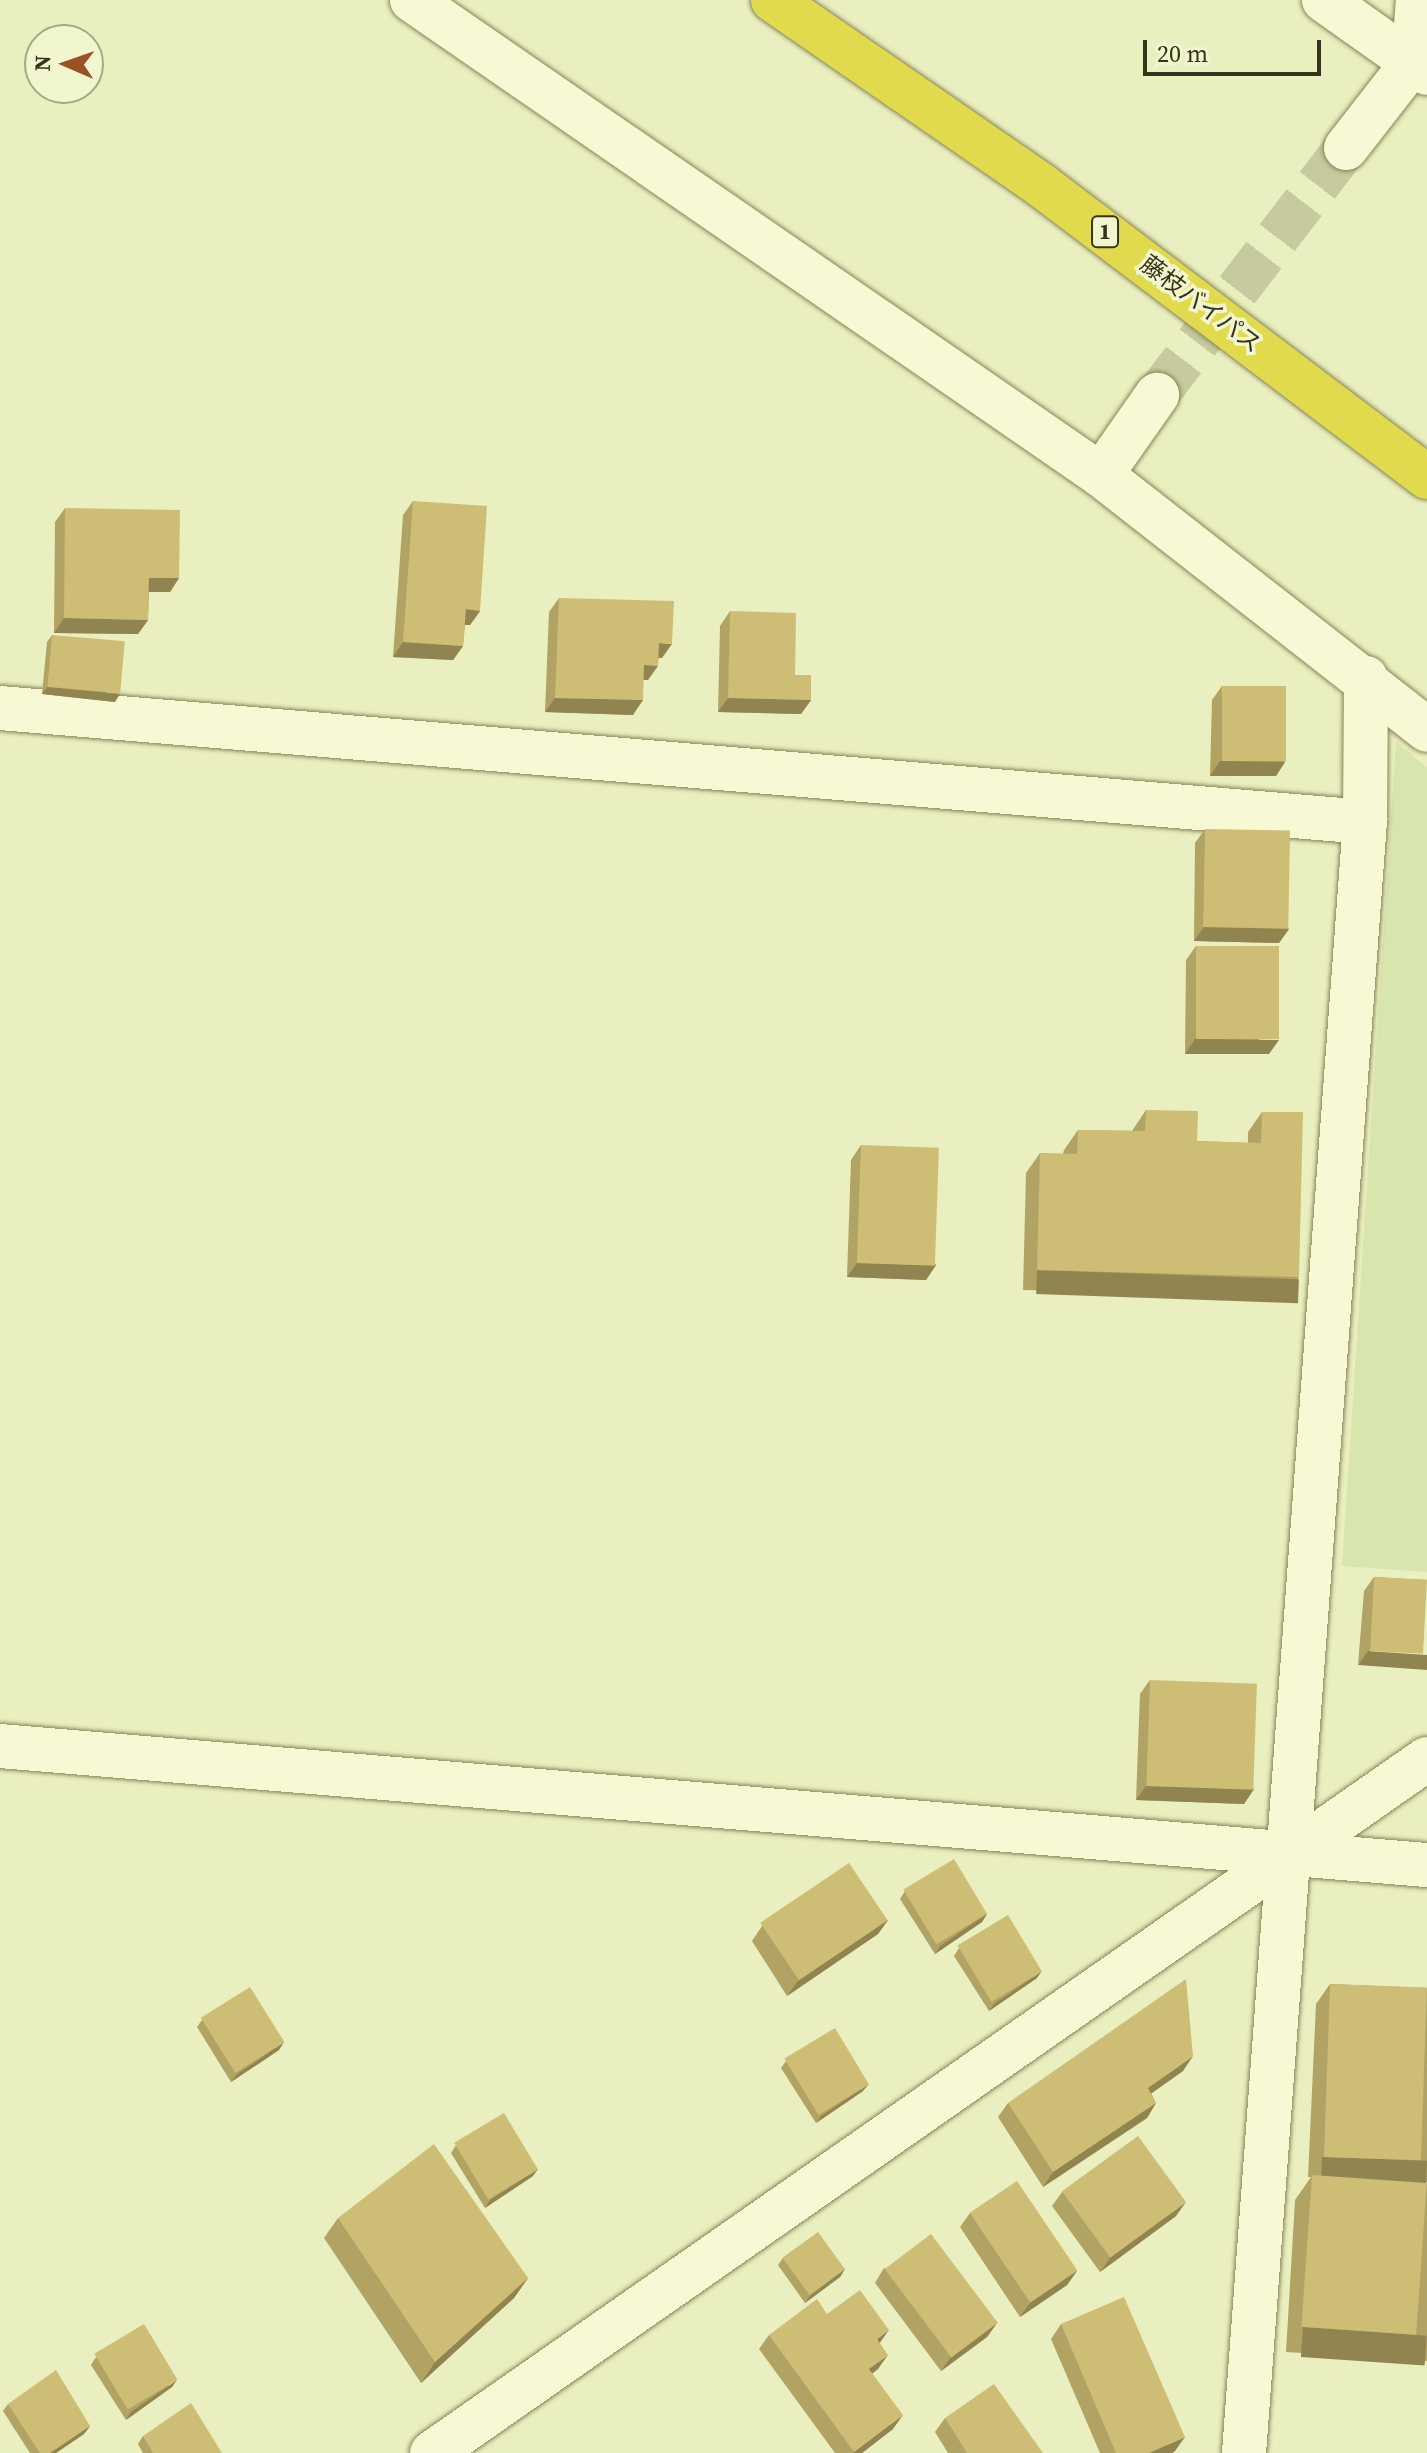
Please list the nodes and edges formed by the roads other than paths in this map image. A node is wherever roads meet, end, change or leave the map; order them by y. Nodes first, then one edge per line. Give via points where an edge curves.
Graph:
1 (412, 0) edge
2 (773, 0) edge
3 (1324, 0) edge
4 (1418, 0) edge
5 (1420, 67) edge
6 (1346, 148) tunnel mouth
7 (1157, 395) tunnel mouth
8 (1101, 475) junction
9 (1427, 477) edge
10 (1366, 678) junction
11 (0, 708) edge
12 (1427, 730) edge
13 (1365, 822) junction
14 (0, 1746) edge
15 (1427, 1759) edge
16 (1289, 1856) junction
17 (1427, 1865) edge
18 (432, 2453) edge
19 (1244, 2453) edge

1 - 8 street
2 - 9 highway, 藤枝バイパス / 1 via 1041,185
3 - 5 street
4 - 5 street
5 - 6 street
7 - 8 street
8 - 10 street
10 - 12 street
10 - 13 street
11 - 13 street
13 - 16 street
14 - 16 street
15 - 16 street
16 - 17 street
16 - 18 street
16 - 19 street

